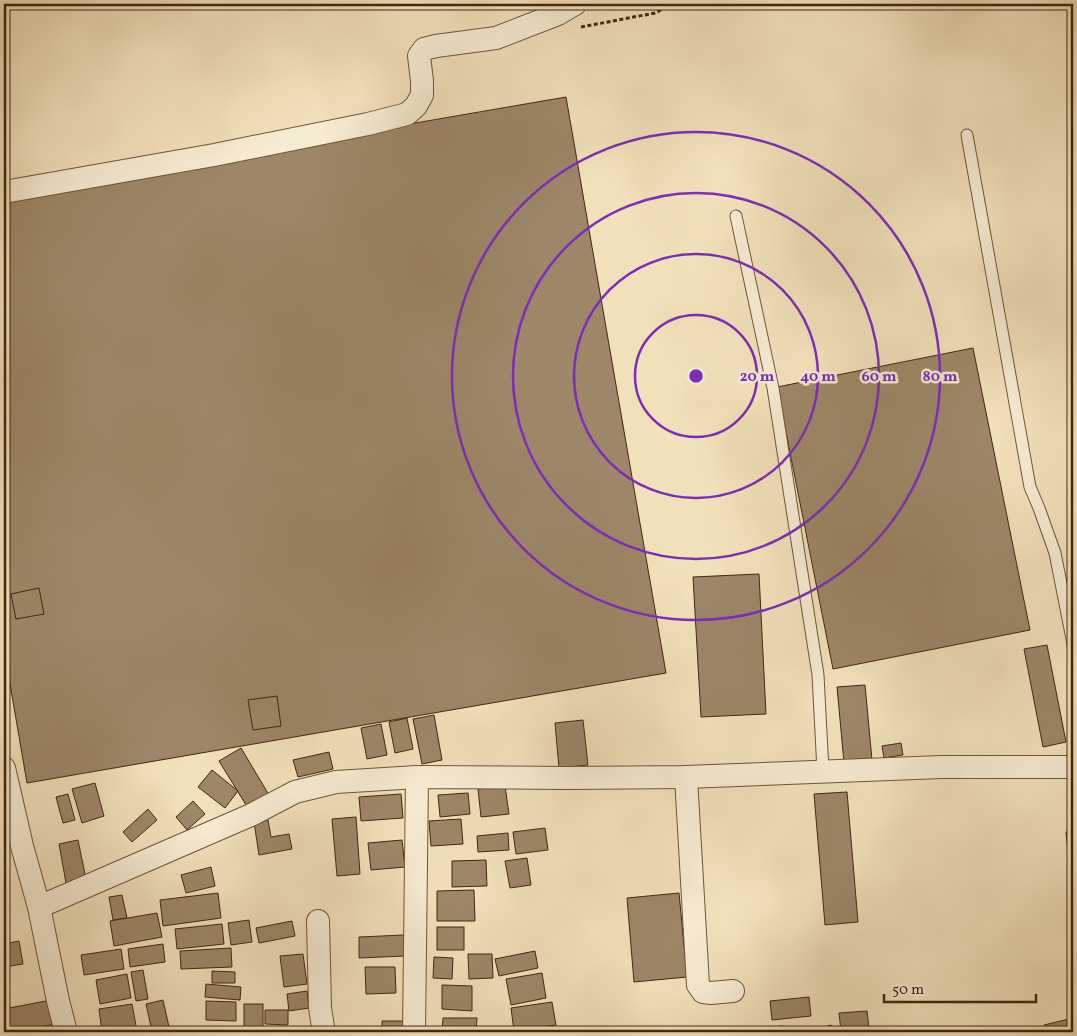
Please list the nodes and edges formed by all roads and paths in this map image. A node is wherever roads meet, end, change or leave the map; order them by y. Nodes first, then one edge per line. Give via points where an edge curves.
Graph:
1 (673, 4) edge
2 (567, 9) edge
3 (967, 135) dead end
4 (4, 192) edge
5 (736, 216) dead end
6 (1073, 644) edge
7 (1073, 767) edge
8 (4, 768) edge
9 (823, 772) junction
10 (417, 777) junction
11 (686, 777) junction
12 (39, 907) junction
13 (318, 922) dead end
14 (734, 991) dead end
15 (66, 1032) edge
16 (322, 1032) edge
17 (414, 1032) edge

1 - 2 path via 655,14 580,27
2 - 4 street via 496,38 424,50 419,56 422,95 407,114 214,155
3 - 6 lane via 1030,487 1055,553
5 - 9 lane via 773,388 818,674
7 - 9 street via 941,767
8 - 12 street
9 - 11 street
10 - 11 street
10 - 12 street via 336,782 295,792 216,831
10 - 17 street
11 - 14 street via 698,985 703,992
12 - 15 street
13 - 16 street

